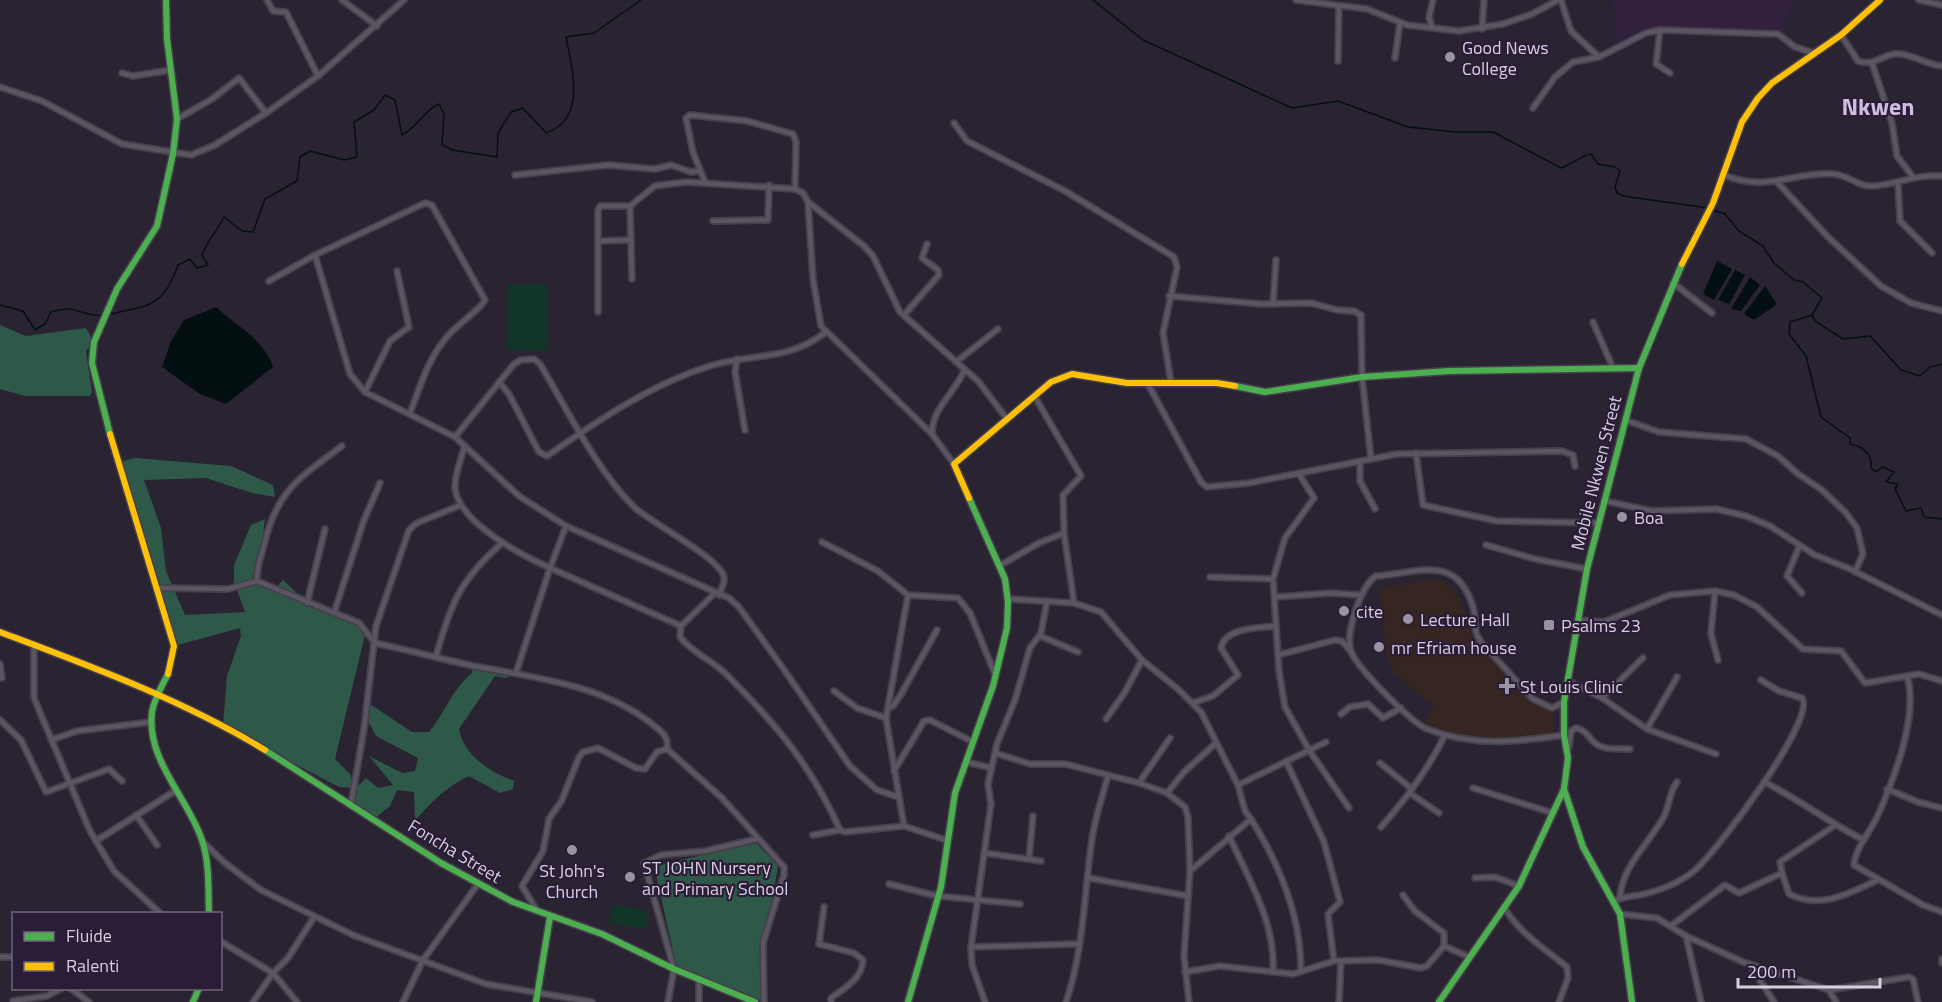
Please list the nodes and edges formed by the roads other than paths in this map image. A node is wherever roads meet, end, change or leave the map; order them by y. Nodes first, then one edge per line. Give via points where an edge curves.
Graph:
1 (166, 0) edge
2 (267, 0) edge
3 (342, 0) edge
4 (404, 0) edge
5 (1296, 0) edge
6 (1433, 0) edge
7 (1484, 0) edge
8 (1560, 0) edge
9 (1880, 0) edge
10 (1919, 0) edge
11 (1942, 5) edge
12 (1339, 6) junction
13 (1400, 22) junction
14 (377, 26) junction
15 (1432, 27) junction
16 (1482, 29) junction
17 (1660, 30) junction
18 (1841, 35) junction
19 (1814, 52) junction
20 (1599, 57) junction
21 (1395, 58) dead end
22 (1338, 61) dead end
23 (1872, 63) junction
24 (1942, 66) edge
25 (171, 70) junction
26 (122, 73) dead end
27 (1670, 73) dead end
28 (318, 76) junction
29 (0, 87) edge
30 (1533, 108) dead end
31 (266, 113) junction
32 (177, 119) junction
33 (954, 123) dead end
34 (173, 154) junction
35 (700, 171) junction
36 (515, 175) dead end
37 (1724, 176) junction
38 (1942, 176) edge
39 (1913, 177) junction
40 (705, 182) junction
41 (1777, 182) junction
42 (1898, 182) junction
43 (769, 185) junction
44 (795, 189) junction
45 (808, 202) junction
46 (630, 206) junction
47 (713, 221) dead end
48 (631, 240) junction
49 (598, 241) junction
50 (927, 244) dead end
51 (1932, 252) dead end
52 (315, 255) junction
53 (1276, 260) dead end
54 (397, 271) dead end
55 (632, 279) dead end
56 (269, 281) dead end
57 (1673, 283) junction
58 (1169, 296) junction
59 (1273, 304) junction
60 (1942, 311) edge
61 (598, 312) dead end
62 (1712, 313) dead end
63 (904, 315) junction
64 (1593, 322) dead end
65 (998, 329) dead end
66 (826, 332) junction
67 (737, 359) junction
68 (956, 362) junction
69 (1613, 368) junction
70 (1639, 368) junction
71 (964, 370) junction
72 (1362, 377) junction
73 (499, 382) junction
74 (1171, 382) junction
75 (1148, 384) junction
76 (365, 392) junction
77 (1035, 397) junction
78 (410, 413) junction
79 (1008, 420) junction
80 (1625, 420) junction
81 (745, 430) dead end
82 (580, 432) junction
83 (932, 434) junction
84 (455, 437) junction
85 (342, 446) dead end
86 (464, 448) junction
87 (1416, 453) junction
88 (1371, 459) junction
89 (1360, 461) junction
90 (954, 465) junction
91 (1575, 466) dead end
92 (1299, 474) junction
93 (380, 483) dead end
94 (1605, 501) junction
95 (461, 505) junction
96 (1375, 509) dead end
97 (1599, 523) junction
98 (566, 526) junction
99 (325, 529) dead end
100 (1064, 533) junction
101 (822, 542) dead end
102 (502, 543) junction
103 (1486, 544) dead end
104 (1799, 547) junction
105 (999, 566) junction
106 (550, 568) junction
107 (1587, 569) junction
108 (1855, 572) junction
109 (1210, 577) dead end
110 (1273, 579) junction
111 (257, 581) junction
112 (158, 588) junction
113 (1715, 591) junction
114 (1802, 593) dead end
115 (717, 594) junction
116 (908, 595) junction
117 (1360, 595) junction
118 (1276, 597) junction
119 (1010, 599) junction
120 (1047, 601) junction
121 (307, 603) junction
122 (1074, 603) junction
123 (334, 613) junction
124 (1942, 615) edge
125 (1578, 620) junction
126 (681, 626) junction
127 (1276, 626) junction
128 (937, 630) dead end
129 (0, 632) edge
130 (1040, 636) junction
131 (375, 644) junction
132 (34, 646) junction
133 (1078, 652) dead end
134 (1351, 652) junction
135 (1278, 655) junction
136 (436, 656) junction
137 (1642, 658) dead end
138 (1142, 660) junction
139 (1718, 660) dead end
140 (0, 664) edge
141 (516, 673) junction
142 (995, 674) junction
143 (1907, 676) junction
144 (1677, 677) dead end
145 (2, 678) dead end
146 (1761, 680) dead end
147 (1568, 681) junction
148 (1942, 681) edge
149 (834, 691) dead end
150 (156, 696) junction
151 (1602, 698) junction
152 (1564, 702) junction
153 (1193, 703) junction
154 (888, 708) junction
155 (1401, 708) junction
156 (1341, 714) dead end
157 (886, 718) junction
158 (1107, 719) dead end
159 (0, 720) edge
160 (151, 722) junction
161 (1647, 729) junction
162 (1445, 735) junction
163 (1564, 735) junction
164 (1170, 738) dead end
165 (51, 740) junction
166 (974, 742) junction
167 (1326, 742) dead end
168 (1215, 744) junction
169 (667, 749) junction
170 (1630, 749) dead end
171 (1309, 750) junction
172 (995, 753) junction
173 (1716, 754) dead end
174 (1568, 758) junction
175 (1286, 761) junction
176 (966, 762) junction
177 (1380, 763) dead end
178 (992, 768) junction
179 (893, 772) junction
180 (1107, 776) junction
181 (123, 781) dead end
182 (1677, 782) dead end
183 (1764, 782) junction
184 (70, 783) junction
185 (1139, 783) junction
186 (1238, 784) junction
187 (1473, 788) dead end
188 (1564, 789) junction
189 (1887, 789) junction
190 (175, 791) junction
191 (1411, 791) junction
192 (1167, 793) junction
193 (898, 796) junction
194 (351, 804) junction
195 (1349, 808) dead end
196 (1942, 808) edge
197 (1439, 813) dead end
198 (1553, 813) junction
199 (136, 815) junction
200 (1033, 816) dead end
201 (1251, 819) junction
202 (904, 826) junction
203 (1834, 826) junction
204 (1381, 827) dead end
205 (840, 830) junction
206 (813, 835) dead end
207 (1229, 836) junction
208 (757, 839) junction
209 (946, 840) junction
210 (1864, 840) junction
211 (96, 841) junction
212 (203, 842) junction
213 (157, 845) dead end
214 (986, 854) junction
215 (1029, 859) junction
216 (1041, 861) dead end
217 (1190, 871) junction
218 (1782, 873) junction
219 (1089, 878) junction
220 (1475, 878) dead end
221 (1878, 879) junction
222 (478, 884) junction
223 (889, 884) dead end
224 (1519, 886) junction
225 (1403, 895) dead end
226 (938, 896) junction
227 (1188, 896) junction
228 (1620, 897) junction
229 (977, 900) junction
230 (1613, 902) junction
231 (1020, 904) dead end
232 (824, 907) dead end
233 (1504, 907) junction
234 (159, 912) edge
235 (209, 912) edge
236 (1942, 912) edge
237 (538, 913) junction
238 (1620, 914) junction
239 (314, 917) junction
240 (550, 917) junction
241 (1672, 925) junction
242 (1686, 936) junction
243 (222, 942) edge
244 (1078, 944) junction
245 (1444, 946) junction
246 (971, 947) junction
247 (1469, 957) junction
248 (423, 960) junction
249 (1334, 961) junction
250 (1341, 961) junction
251 (1750, 965) junction
252 (674, 969) junction
253 (1301, 971) junction
254 (1185, 972) junction
255 (1274, 972) junction
256 (273, 973) junction
257 (699, 980) junction
258 (59, 990) edge
259 (73, 990) edge
260 (1829, 990) junction
261 (539, 993) junction
262 (14, 1001) edge
263 (89, 1002) edge
264 (253, 1002) edge
265 (297, 1002) edge
266 (403, 1002) edge
267 (536, 1002) edge
268 (592, 1002) edge
269 (668, 1002) edge
270 (699, 1002) edge
271 (754, 1002) edge
272 (765, 1002) edge
273 (831, 1002) edge
274 (908, 1002) edge
275 (985, 1002) edge
276 (1066, 1002) edge
277 (1189, 1002) edge
278 (1339, 1002) edge
279 (1439, 1002) edge
280 (1558, 1002) edge
281 (1632, 1002) edge
282 (1701, 1002) edge
283 (1774, 1002) edge
284 (1836, 1002) edge
285 (1918, 1002) edge

1 - 25 main road
2 - 28 street via 273,11 286,12
3 - 14 street
4 - 14 street
5 - 12 street
6 - 15 street via 1429,17
7 - 16 street
8 - 16 street via 1532,14
8 - 20 street via 1571,31
9 - 18 main road, Mobile Nkwen Street
10 - 11 street
12 - 13 street via 1373,10
12 - 22 street
13 - 15 street
13 - 21 street
14 - 28 street
15 - 16 street
17 - 19 street via 1778,34 1795,47
17 - 20 street
17 - 27 street via 1656,64
18 - 19 main road, Mobile Nkwen Street
18 - 23 street via 1853,58
19 - 37 main road, Mobile Nkwen Street via 1772,83 1749,109
20 - 30 street via 1573,62 1555,76
23 - 24 street via 1896,53
23 - 39 street via 1892,123 1897,156
25 - 26 street via 133,76
25 - 32 main road
28 - 31 street
29 - 34 street via 42,101 122,144
31 - 32 street via 240,78
31 - 34 street via 203,151
32 - 34 main road
33 - 58 street via 967,141 1065,191 1174,257 1178,267
34 - 112 main road via 154,234 120,283 92,352 94,375
35 - 36 street via 671,165 655,169 608,165
35 - 40 street
35 - 44 street via 690,143 687,116 747,121 795,136
37 - 41 street via 1752,183
37 - 57 main road, Mobile Nkwen Street
38 - 39 street
39 - 42 street
40 - 43 street
40 - 46 street via 655,186
41 - 42 street via 1835,174 1863,186
41 - 60 street via 1881,286 1911,303
42 - 51 street via 1900,221
43 - 44 street
43 - 47 street via 768,220
44 - 45 street
45 - 63 street via 869,251
45 - 66 street via 817,314
46 - 48 street
46 - 49 street via 598,207
48 - 49 street
48 - 55 street
49 - 61 street
50 - 63 street via 922,258 939,275
52 - 56 street
52 - 76 street via 350,374
52 - 78 street via 425,203 432,205 485,300 459,322 436,352
53 - 59 street
54 - 76 street via 410,327 390,341
57 - 62 street
57 - 70 main road, Mobile Nkwen Street
58 - 59 street
58 - 74 street via 1163,338
59 - 72 street via 1311,303 1361,315
63 - 68 street
64 - 69 street
65 - 68 street
66 - 67 street via 813,343 786,354
66 - 83 street
67 - 81 street via 735,372
67 - 82 street via 672,382
68 - 71 street
69 - 70 main road
69 - 72 main road via 1513,368
70 - 80 main road, Mobile Nkwen Street
71 - 79 street via 978,381
71 - 83 street via 957,387 938,409
72 - 74 main road via 1265,392 1217,383
72 - 88 street
73 - 82 street via 543,456
73 - 82 street via 514,364 534,359
73 - 84 street
74 - 75 main road
75 - 77 main road via 1070,374 1051,382
75 - 92 street via 1207,487
76 - 78 street
77 - 79 main road
77 - 100 street via 1080,470 1078,482 1061,501
78 - 84 street
79 - 90 main road
80 - 94 main road, Mobile Nkwen Street
80 - 108 street via 1659,432 1746,440 1778,456 1822,490 1853,521 1863,554
82 - 115 street via 633,506 718,568 724,578
83 - 90 street
84 - 86 street
85 - 111 street via 282,496 269,523
86 - 95 street via 455,488
86 - 98 street via 519,496
87 - 88 street
87 - 91 street via 1562,451 1573,455
87 - 97 street via 1423,506 1497,521
88 - 89 street
89 - 92 street
89 - 96 street via 1360,481
90 - 105 main road
92 - 110 street via 1314,498 1285,538
93 - 123 street
94 - 97 main road, Mobile Nkwen Street
94 - 104 street via 1652,511 1716,509 1746,516 1770,526
95 - 102 street
95 - 131 street via 417,523 410,531 382,603
97 - 107 main road, Mobile Nkwen Street
98 - 106 street
98 - 115 street
99 - 121 street
100 - 105 street
100 - 122 street
101 - 116 street via 878,571
102 - 106 street
102 - 136 street via 482,561 456,596
103 - 107 street via 1534,559
104 - 108 street
104 - 114 street via 1787,576
105 - 119 main road
106 - 126 street
106 - 141 street
107 - 125 main road, Mobile Nkwen Street
108 - 124 street
109 - 110 street
110 - 118 street
111 - 112 street via 228,589
111 - 121 street
112 - 150 main road via 175,656
113 - 125 street via 1670,595 1604,622
113 - 139 street via 1711,634
113 - 143 street via 1734,595 1757,607 1803,649 1842,651 1865,683
115 - 126 street
115 - 193 street via 739,607 850,766 877,790
116 - 142 street via 958,598 964,603
116 - 154 street
117 - 118 street
117 - 134 street
117 - 152 street via 1376,576 1437,568 1449,572 1467,592 1475,617 1475,634 1481,642 1533,699 1552,708
118 - 127 street
119 - 120 street
119 - 142 main road
120 - 122 street
120 - 130 street
121 - 123 street
122 - 138 street via 1101,612
123 - 131 street via 359,622
125 - 147 main road, Mobile Nkwen Street
126 - 205 street via 682,640 718,666 790,743 820,786
127 - 135 street
127 - 153 street via 1245,630 1226,638 1221,648 1238,675 1213,696
128 - 154 street via 900,696
129 - 132 main road, Foncha Street
130 - 133 street
130 - 172 street via 1030,648
131 - 136 street
131 - 194 street
132 - 150 main road, Foncha Street via 87,664
132 - 165 street via 34,698
134 - 135 street via 1342,641 1335,640
134 - 155 street via 1370,679
135 - 171 street via 1285,707
136 - 141 street
137 - 151 street
138 - 153 street
138 - 158 street
140 - 145 street
141 - 169 street via 609,697 665,735 669,741
142 - 166 main road
143 - 148 street via 1919,674
143 - 189 street via 1911,692 1905,734
144 - 161 street
146 - 183 street via 1779,692 1802,698 1805,707 1800,723
147 - 151 street
147 - 152 main road, Mobile Nkwen Street
149 - 157 street via 857,708
150 - 160 main road
150 - 194 main road, Foncha Street via 235,732
151 - 161 street
152 - 163 main road, Mobile Nkwen Street
153 - 168 street
154 - 157 street
155 - 156 street via 1383,718 1368,704
155 - 162 street via 1419,726
157 - 179 street
159 - 184 street via 13,729 31,756 43,790
160 - 165 street via 77,731
160 - 190 main road via 159,756
161 - 173 street
162 - 163 street via 1489,743
162 - 191 street via 1427,771
163 - 174 main road, Mobile Nkwen Street
164 - 185 street
165 - 184 street
166 - 176 main road
166 - 179 street via 930,720 924,721
167 - 171 street
168 - 186 street
168 - 192 street
169 - 208 street via 714,790
169 - 237 street via 657,752 645,769 598,748 579,757 549,819 543,851 522,886
170 - 174 street via 1596,745 1583,729 1576,728 1571,731
171 - 175 street
171 - 195 street
172 - 178 street
172 - 180 street via 1030,764 1065,764
174 - 188 main road, Mobile Nkwen Street
175 - 186 street
175 - 249 street via 1322,834 1340,902 1328,914
176 - 178 street
176 - 209 main road via 954,794
177 - 191 street
178 - 214 street
179 - 193 street
180 - 185 street
180 - 219 street via 1092,838
181 - 184 street via 109,769
182 - 228 street via 1662,820 1622,882
183 - 203 street via 1792,795
183 - 228 street via 1694,871 1665,887
184 - 211 street
185 - 192 street
186 - 201 street
187 - 198 street
188 - 198 main road, Mobile Nkwen Street
188 - 230 main road via 1583,847
189 - 196 street
189 - 210 street
190 - 199 street
190 - 212 main road
191 - 197 street
191 - 204 street
192 - 217 street via 1185,807 1188,817
193 - 202 street
194 - 222 main road, Foncha Street
198 - 224 main road, Mobile Nkwen Street
199 - 211 street
199 - 213 street
200 - 215 street
201 - 207 street
201 - 253 street via 1272,857 1296,917
202 - 205 street
202 - 209 street
203 - 210 street
203 - 218 street via 1780,862
205 - 206 street
207 - 217 street
207 - 255 street via 1268,924
208 - 252 street via 705,851 661,855 644,863
208 - 272 street via 784,867 763,943
209 - 226 main road
210 - 221 street via 1854,865
211 - 234 street via 114,871
212 - 235 main road
212 - 239 street via 254,885
214 - 215 street
214 - 229 street
215 - 216 street
217 - 227 street
218 - 221 street via 1789,894 1811,900 1832,900
218 - 241 street via 1739,893 1725,885
219 - 227 street
219 - 244 street
220 - 224 street via 1495,877
221 - 236 street
222 - 237 main road, Foncha Street
222 - 248 street
223 - 226 street
224 - 233 main road, Mobile Nkwen Street
225 - 245 street via 1415,911 1444,933
226 - 229 street
226 - 274 main road
227 - 254 street
228 - 230 street
229 - 231 street
229 - 246 street
230 - 238 main road
232 - 273 street via 819,944 854,953 863,964 853,983 831,998
233 - 247 main road, Mobile Nkwen Street
233 - 280 street via 1526,935 1567,967 1568,978
237 - 240 main road, Foncha Street
238 - 241 street via 1647,915
238 - 281 main road
239 - 248 street
239 - 256 street via 288,958
240 - 252 main road, Foncha Street via 609,937
240 - 261 main road
241 - 242 street
242 - 251 street
242 - 282 street
243 - 256 street
244 - 246 street
244 - 276 street
245 - 247 street
245 - 250 street via 1421,968 1378,960
246 - 275 street via 972,965
247 - 279 main road, Mobile Nkwen Street
248 - 261 street via 486,984
248 - 266 street
249 - 250 street
249 - 253 street
250 - 278 street
251 - 260 street
251 - 283 street
252 - 257 main road, Foncha Street
252 - 269 street
253 - 255 street
254 - 255 street via 1220,966
254 - 277 street
256 - 264 street
256 - 265 street
257 - 270 street
257 - 271 main road, Foncha Street
258 - 262 street
259 - 263 street
260 - 284 street
260 - 285 street via 1909,977 1913,979
261 - 267 main road
261 - 268 street

